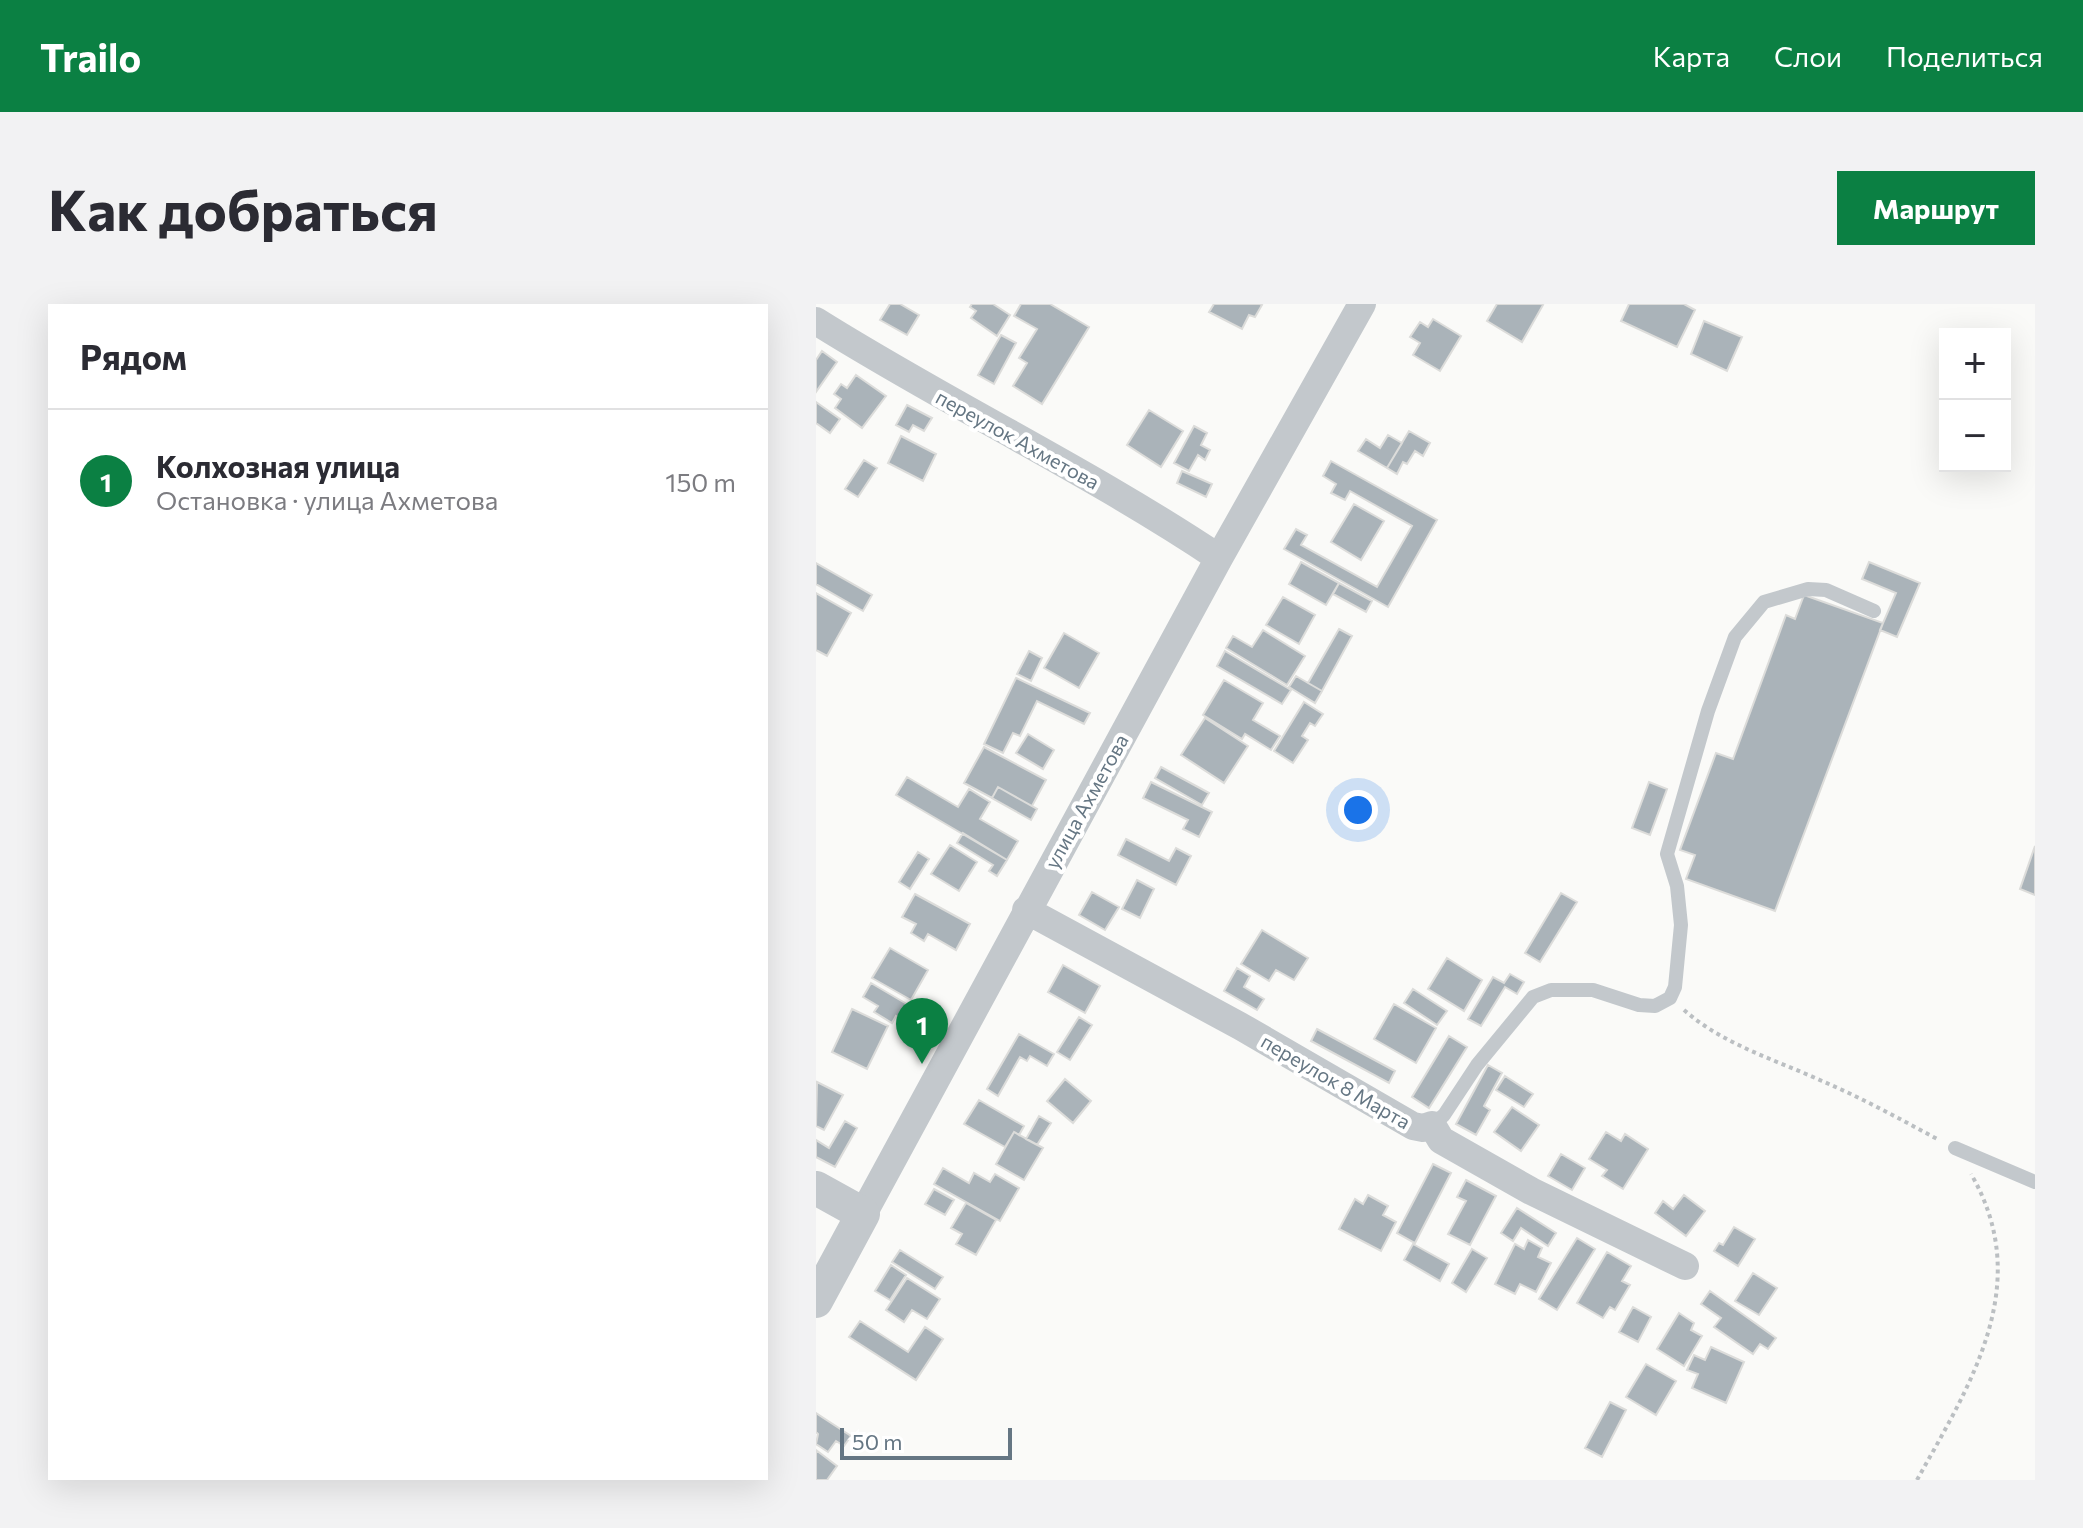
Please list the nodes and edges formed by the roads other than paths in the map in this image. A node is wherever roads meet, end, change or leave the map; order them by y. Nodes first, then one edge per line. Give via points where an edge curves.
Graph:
1 (1362, 304) edge
2 (816, 321) edge
3 (1219, 558) junction
4 (1874, 611) dead end
5 (1026, 910) junction
6 (1432, 1125) junction
7 (1955, 1148) road end
8 (2035, 1182) edge
9 (816, 1188) edge
10 (863, 1214) junction
11 (1685, 1266) dead end
12 (816, 1301) edge

1 - 3 street, улица Ахметова
2 - 3 street, переулок Ахметова
3 - 5 street, улица Ахметова
4 - 6 lane via 1826,590 1808,589 1764,602 1735,637 1667,854 1681,925 1670,998 1655,1006 1593,990 1551,990 1533,997
5 - 6 street, переулок 8 Марта via 1413,1126
5 - 10 street, улица Ахметова
6 - 11 street, переулок 8 Марта via 1441,1140 1531,1191
7 - 8 lane
9 - 10 street
10 - 12 street, улица Ахметова

